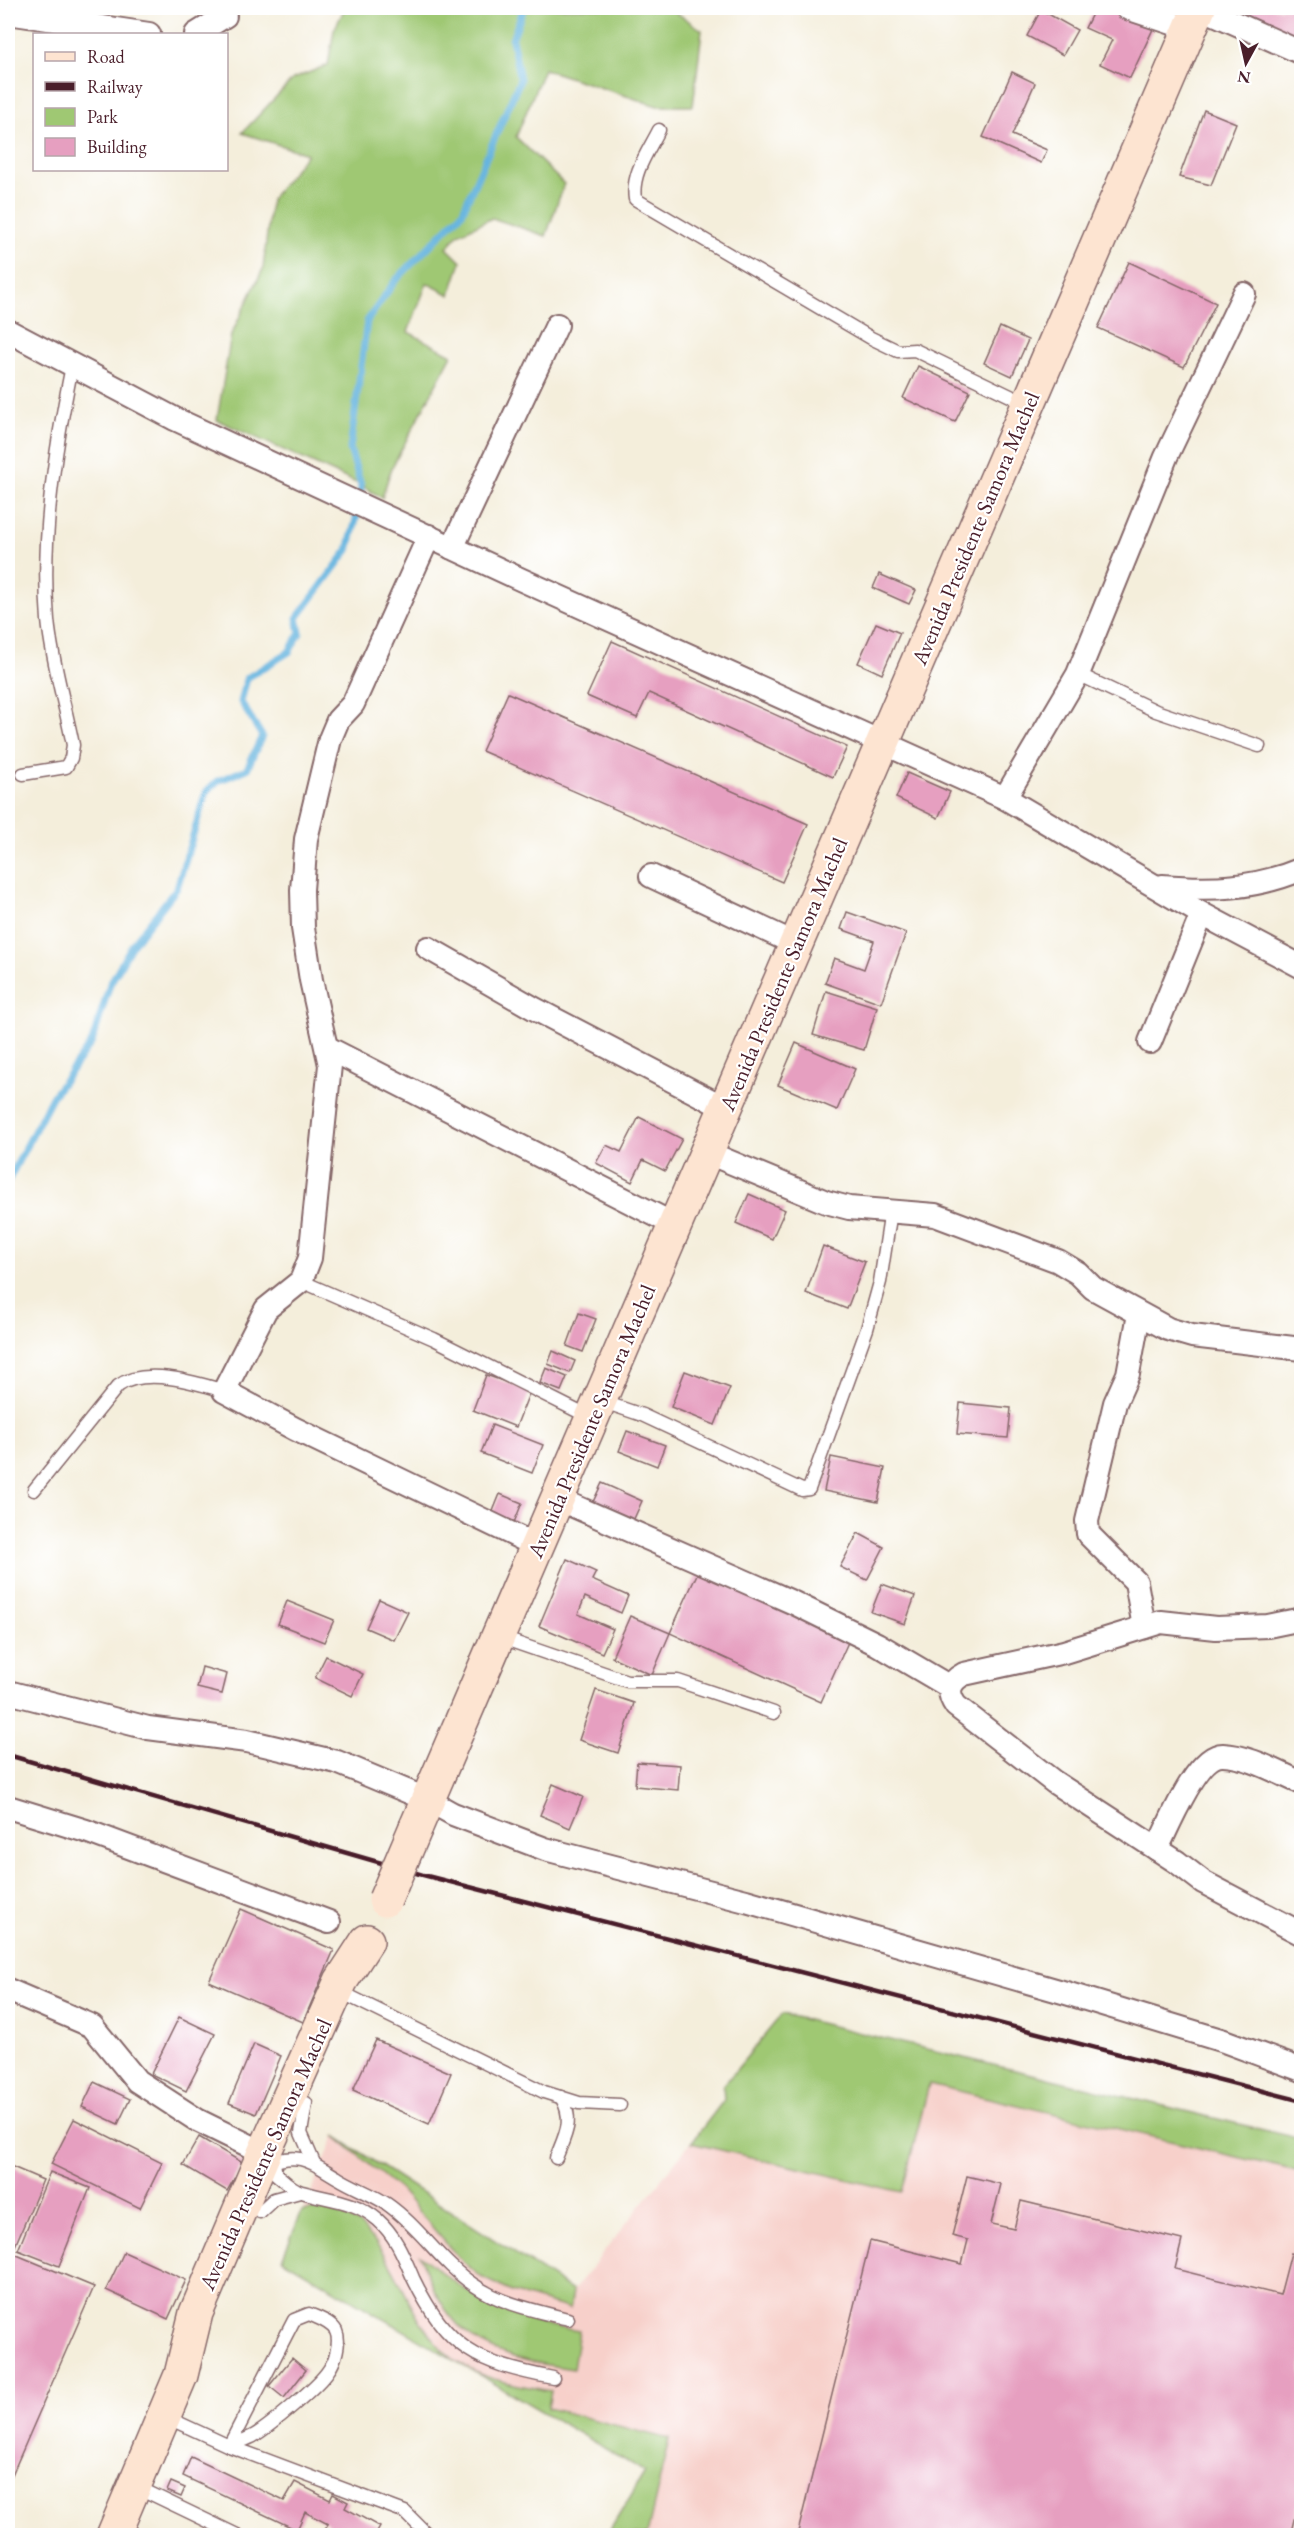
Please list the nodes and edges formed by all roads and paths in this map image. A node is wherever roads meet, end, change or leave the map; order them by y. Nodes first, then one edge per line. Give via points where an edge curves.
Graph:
1 (1127, 8) edge
2 (8, 13) edge
3 (1197, 15) edge
4 (225, 16) dead end
5 (142, 33) edge
6 (198, 33) edge
7 (1302, 53) edge
8 (659, 130) dead end
9 (1244, 294) dead end
10 (556, 325) dead end
11 (8, 331) edge
12 (72, 366) junction
13 (1028, 405) junction
14 (429, 536) junction
15 (452, 548) junction
16 (1078, 674) junction
17 (884, 741) junction
18 (1259, 746) dead end
19 (23, 774) dead end
20 (1005, 798) junction
21 (1302, 869) edge
22 (651, 876) dead end
23 (1157, 886) junction
24 (1202, 914) junction
25 (796, 944) junction
26 (428, 948) dead end
27 (1302, 967) edge
28 (1150, 1042) dead end
29 (328, 1048) junction
30 (725, 1108) junction
31 (706, 1152) junction
32 (891, 1211) junction
33 (675, 1225) junction
34 (301, 1281) junction
35 (1139, 1314) junction
36 (1302, 1349) edge
37 (224, 1391) junction
38 (596, 1409) junction
39 (34, 1490) dead end
40 (558, 1499) junction
41 (537, 1546) junction
42 (1302, 1619) edge
43 (1144, 1627) junction
44 (498, 1637) junction
45 (950, 1687) junction
46 (8, 1692) edge
47 (774, 1713) dead end
48 (1302, 1783) edge
49 (8, 1807) edge
50 (422, 1814) junction
51 (1157, 1849) junction
52 (329, 1922) dead end
53 (1302, 1934) edge
54 (368, 1941) junction
55 (351, 1997) junction
56 (10, 1998) edge
57 (1302, 2070) edge
58 (561, 2097) junction
59 (620, 2105) dead end
60 (556, 2158) dead end
61 (280, 2164) junction
62 (568, 2319) dead end
63 (181, 2375) junction
64 (553, 2378) dead end
65 (164, 2415) junction
66 (229, 2446) junction
67 (135, 2486) junction
68 (113, 2535) edge
69 (239, 2535) edge
70 (429, 2535) edge

1 - 3 street
2 - 5 street
3 - 7 street
3 - 13 main road, Avenida Presidente Samora Machel
4 - 6 street
8 - 13 lane via 635,178 635,199 871,338 898,351 915,350
9 - 16 street via 1166,457
10 - 15 street
11 - 12 street
12 - 14 street via 175,419
12 - 19 lane via 57,442 45,563 48,622 73,745 66,766
13 - 17 main road, Avenida Presidente Samora Machel
14 - 15 street
14 - 29 street via 354,704 338,720 330,739 306,840 303,927
15 - 17 street
16 - 18 lane via 1164,714
16 - 20 street
17 - 20 street
17 - 25 main road, Avenida Presidente Samora Machel
20 - 23 street
21 - 23 street via 1246,886 1207,890
22 - 25 street
23 - 24 street
24 - 27 street
24 - 28 street
25 - 30 main road, Avenida Presidente Samora Machel
26 - 30 street
29 - 33 street
29 - 34 street via 330,1065 315,1237
30 - 31 main road, Avenida Presidente Samora Machel
31 - 32 street via 826,1202
31 - 33 main road, Avenida Presidente Samora Machel
32 - 35 street via 935,1215 1058,1261 1093,1288
32 - 38 lane via 880,1282 867,1329 809,1489 802,1490 642,1415
33 - 38 main road, Avenida Presidente Samora Machel
34 - 37 street via 266,1309
34 - 38 lane
35 - 36 street via 1192,1336
35 - 43 street via 1128,1374 1115,1403 1087,1521 1088,1534 1136,1582
37 - 39 lane via 158,1378 128,1379 118,1386
37 - 41 street
38 - 40 main road, Avenida Presidente Samora Machel
40 - 41 main road, Avenida Presidente Samora Machel
40 - 45 street via 794,1603 877,1644
41 - 44 main road, Avenida Presidente Samora Machel
42 - 43 street via 1268,1626 1216,1628 1174,1622
43 - 45 street via 1064,1652 964,1674 954,1679
44 - 47 lane via 627,1681 678,1681
44 - 50 main road, Avenida Presidente Samora Machel
45 - 51 street via 950,1698 956,1706 1054,1782
46 - 50 street via 148,1728 247,1741 337,1762
48 - 51 street via 1241,1758 1209,1758 1198,1770
49 - 52 street via 86,1831
50 - 54 main road, Avenida Presidente Samora Machel, bridge
50 - 57 street via 453,1814 583,1861 746,1901 1065,1993 1224,2041
51 - 53 street via 1218,1892
54 - 55 main road, Avenida Presidente Samora Machel
54 - 61 main road, Avenida Presidente Samora Machel via 341,1981
55 - 58 lane
55 - 61 main road, Avenida Presidente Samora Machel
56 - 61 street via 92,2026 136,2081 197,2120
58 - 59 lane via 579,2103
58 - 60 lane via 569,2110 568,2126
61 - 62 lane via 387,2204 475,2286 524,2307
61 - 63 main road, Avenida Presidente Samora Machel via 214,2320
61 - 63 main road, Avenida Presidente Samora Machel via 196,2313
61 - 64 lane via 332,2198 359,2207 378,2221 399,2246 442,2328 465,2349 490,2363
63 - 65 main road, Avenida Presidente Samora Machel
65 - 66 lane
65 - 67 main road, Avenida Presidente Samora Machel
66 - 66 lane via 272,2423 328,2372 337,2343 335,2330 325,2321 309,2314 294,2320
66 - 70 lane via 405,2512
67 - 68 main road, Avenida Presidente Samora Machel
67 - 69 lane

